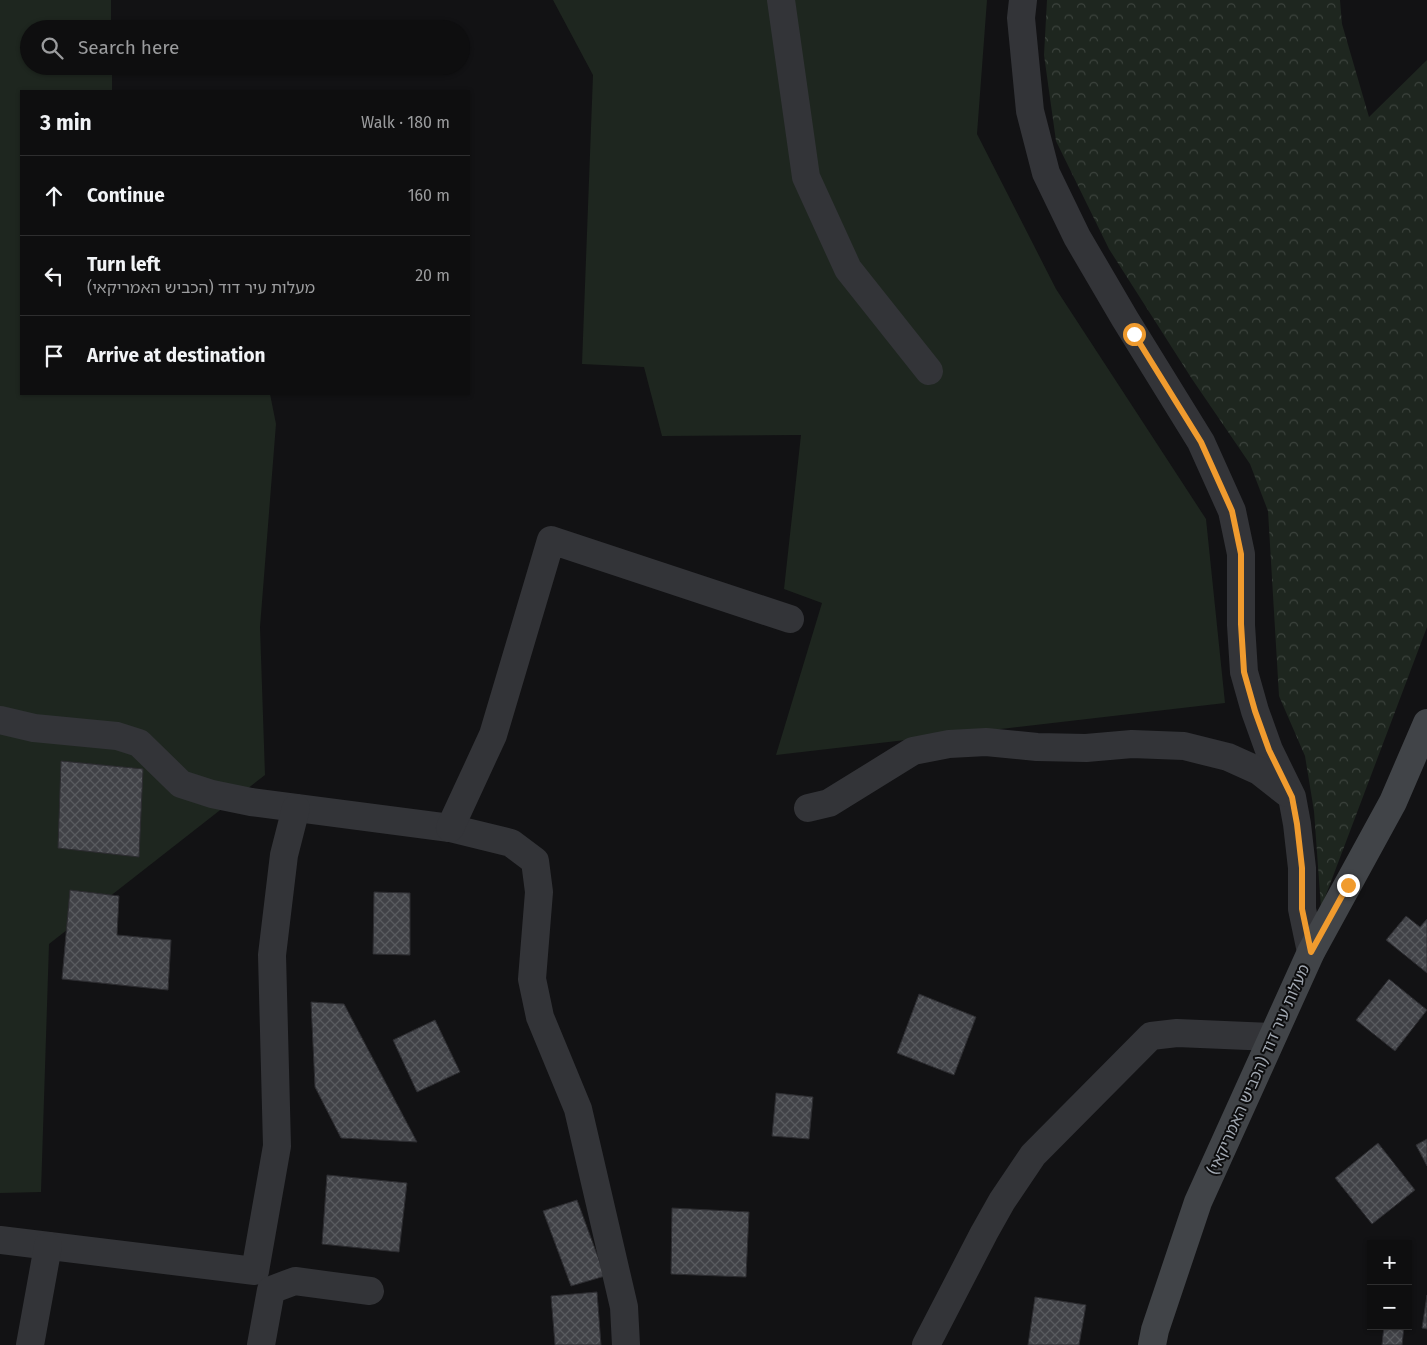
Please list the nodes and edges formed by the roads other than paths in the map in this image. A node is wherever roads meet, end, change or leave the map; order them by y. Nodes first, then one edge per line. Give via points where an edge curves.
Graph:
1 (781, 0) edge
2 (1023, 0) edge
3 (929, 371) dead end
4 (790, 620) dead end
5 (0, 720) edge
6 (1427, 723) edge
7 (1292, 797) junction
8 (296, 808) junction
9 (808, 808) dead end
10 (450, 828) junction
11 (1311, 952) junction
12 (1272, 1037) junction
13 (0, 1240) edge
14 (48, 1246) junction
15 (263, 1280) junction
16 (370, 1291) dead end
17 (30, 1345) edge
18 (260, 1345) edge
19 (626, 1345) edge
20 (926, 1345) edge
21 (1152, 1345) edge

1 - 3 street via 806,177 848,269
2 - 7 street via 1021,18 1030,110 1046,173 1077,237 1201,442 1232,511 1241,554 1244,672 1269,750
4 - 10 street via 551,540 493,735
5 - 8 street via 34,728 117,736 139,742 181,784 212,794
6 - 11 main road, מעלות עיר דוד (הכביש האמריקאי) via 1393,802
7 - 9 street via 1259,771 1228,757 1184,746 1132,744 1086,748 986,742 949,744 913,751 830,803
7 - 11 street via 1302,868 1302,909
8 - 10 street
8 - 15 street via 284,855 272,955 277,1146
10 - 19 street via 511,842 535,861 540,892 532,979 540,1017 578,1109 624,1307
11 - 12 main road, מעלות עיר דוד (הכביש האמריקאי)
12 - 20 street via 1151,1036 1033,1155 1002,1201
12 - 21 main road, מעלות עיר דוד (הכביש האמריקאי) via 1198,1202
13 - 14 street
14 - 15 street
14 - 17 street
15 - 16 street
15 - 18 street

